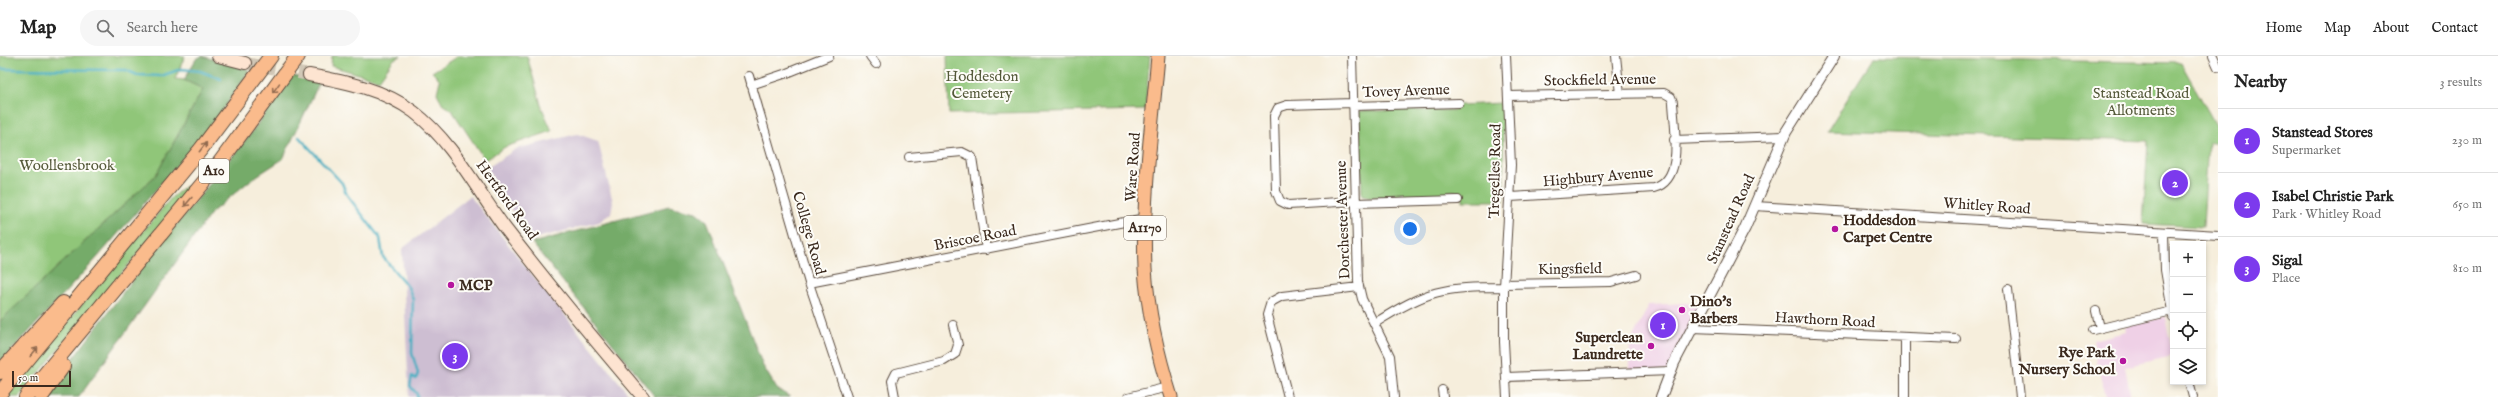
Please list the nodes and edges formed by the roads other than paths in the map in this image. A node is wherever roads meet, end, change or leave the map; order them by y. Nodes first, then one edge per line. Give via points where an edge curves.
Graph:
1 (218, 56) edge
2 (271, 56) edge
3 (298, 56) edge
4 (829, 56) edge
5 (870, 56) edge
6 (1158, 56) edge
7 (1352, 56) edge
8 (1506, 56) edge
9 (1616, 56) edge
10 (1834, 56) edge
11 (813, 59) edge
12 (245, 63) tunnel mouth
13 (876, 64) dead end
14 (309, 75) tunnel mouth
15 (749, 76) dead end
16 (751, 85) junction
17 (1620, 94) junction
18 (1508, 96) junction
19 (1459, 103) dead end
20 (1353, 105) junction
21 (1784, 136) junction
22 (1674, 140) junction
23 (909, 157) dead end
24 (1510, 197) junction
25 (1458, 200) dead end
26 (1356, 202) junction
27 (1755, 206) junction
28 (1145, 218) junction
29 (143, 221) junction
30 (2164, 232) junction
31 (2218, 235) edge
32 (986, 250) junction
33 (1636, 275) dead end
34 (123, 280) junction
35 (809, 283) junction
36 (1504, 285) junction
37 (1359, 287) junction
38 (2008, 289) dead end
39 (2096, 311) dead end
40 (2172, 313) edge
41 (2170, 314) edge
42 (1375, 323) junction
43 (953, 325) dead end
44 (1693, 328) junction
45 (1905, 338) junction
46 (1956, 339) dead end
47 (1671, 371) junction
48 (0, 372) edge
49 (1507, 377) junction
50 (2190, 385) edge
51 (1169, 392) edge
52 (0, 393) edge
53 (26, 397) edge
54 (41, 397) edge
55 (643, 397) edge
56 (847, 397) edge
57 (895, 397) edge
58 (1128, 397) edge
59 (1288, 397) edge
60 (1394, 397) edge
61 (1507, 397) edge
62 (1661, 397) edge
63 (1905, 397) edge
64 (2020, 397) edge
65 (2193, 397) edge

1 - 12 main road
29 -> 2 highway, A10
3 -> 34 highway, A10 via 218,166
4 - 11 street
5 - 13 street
6 - 28 main road, Ware Road / A1170
7 - 20 street, Dorchester Avenue
8 - 18 street, Tregelles Road
9 - 17 street
10 - 21 street, Stanstead Road
11 - 16 street
14 - 55 main road, Hertford Road via 382,93 412,111 429,125 446,143 506,229
15 - 16 street, College Road
16 - 35 street, College Road
17 - 18 street, Stockfield Avenue
17 - 22 street, Stockfield Avenue via 1664,93 1671,97
18 - 24 street, Tregelles Road
19 - 20 street, Tovey Avenue
20 - 26 street, Dorchester Avenue
20 - 26 street, Tovey Avenue via 1287,105 1278,108 1274,116 1276,184 1278,199 1288,205
21 - 22 street
21 - 27 street, Stanstead Road
22 - 24 street, Highbury Avenue via 1673,172 1668,181 1659,187
23 - 32 street via 962,152 972,157
24 - 36 street, Tregelles Road
25 - 26 street
26 - 37 street, Dorchester Avenue
27 - 30 street, Whitley Road
27 - 44 street, Stanstead Road via 1734,252
28 - 32 street, Briscoe Road
28 - 51 main road, Ware Road / A1170 via 1148,294 1155,339
29 - 48 highway
52 -> 29 highway, A10
30 - 31 street, Whitley Road
30 - 40 street via 2165,270
32 - 35 street, Briscoe Road
33 - 36 street, Kingsfield via 1611,282
34 - 53 highway, A10
34 - 54 highway
35 - 56 street, College Road
36 - 42 street, Kingsfield via 1442,289 1417,298
36 - 49 street, Tregelles Road
37 - 42 street, Dorchester Avenue via 1362,299
37 - 59 street via 1282,296 1271,302 1267,315
38 - 64 street
39 - 41 street via 2097,328
42 - 60 street, Dorchester Avenue via 1388,350
43 - 57 street via 958,345 954,354 944,361 896,373 892,381
44 - 45 street, Hawthorn Road
44 - 47 street, Stanstead Road
45 - 46 street, Hawthorn Road
45 - 63 street
47 - 49 street
47 - 62 street, Stanstead Road
49 - 61 street, Tregelles Road
50 - 65 street
51 - 58 street

